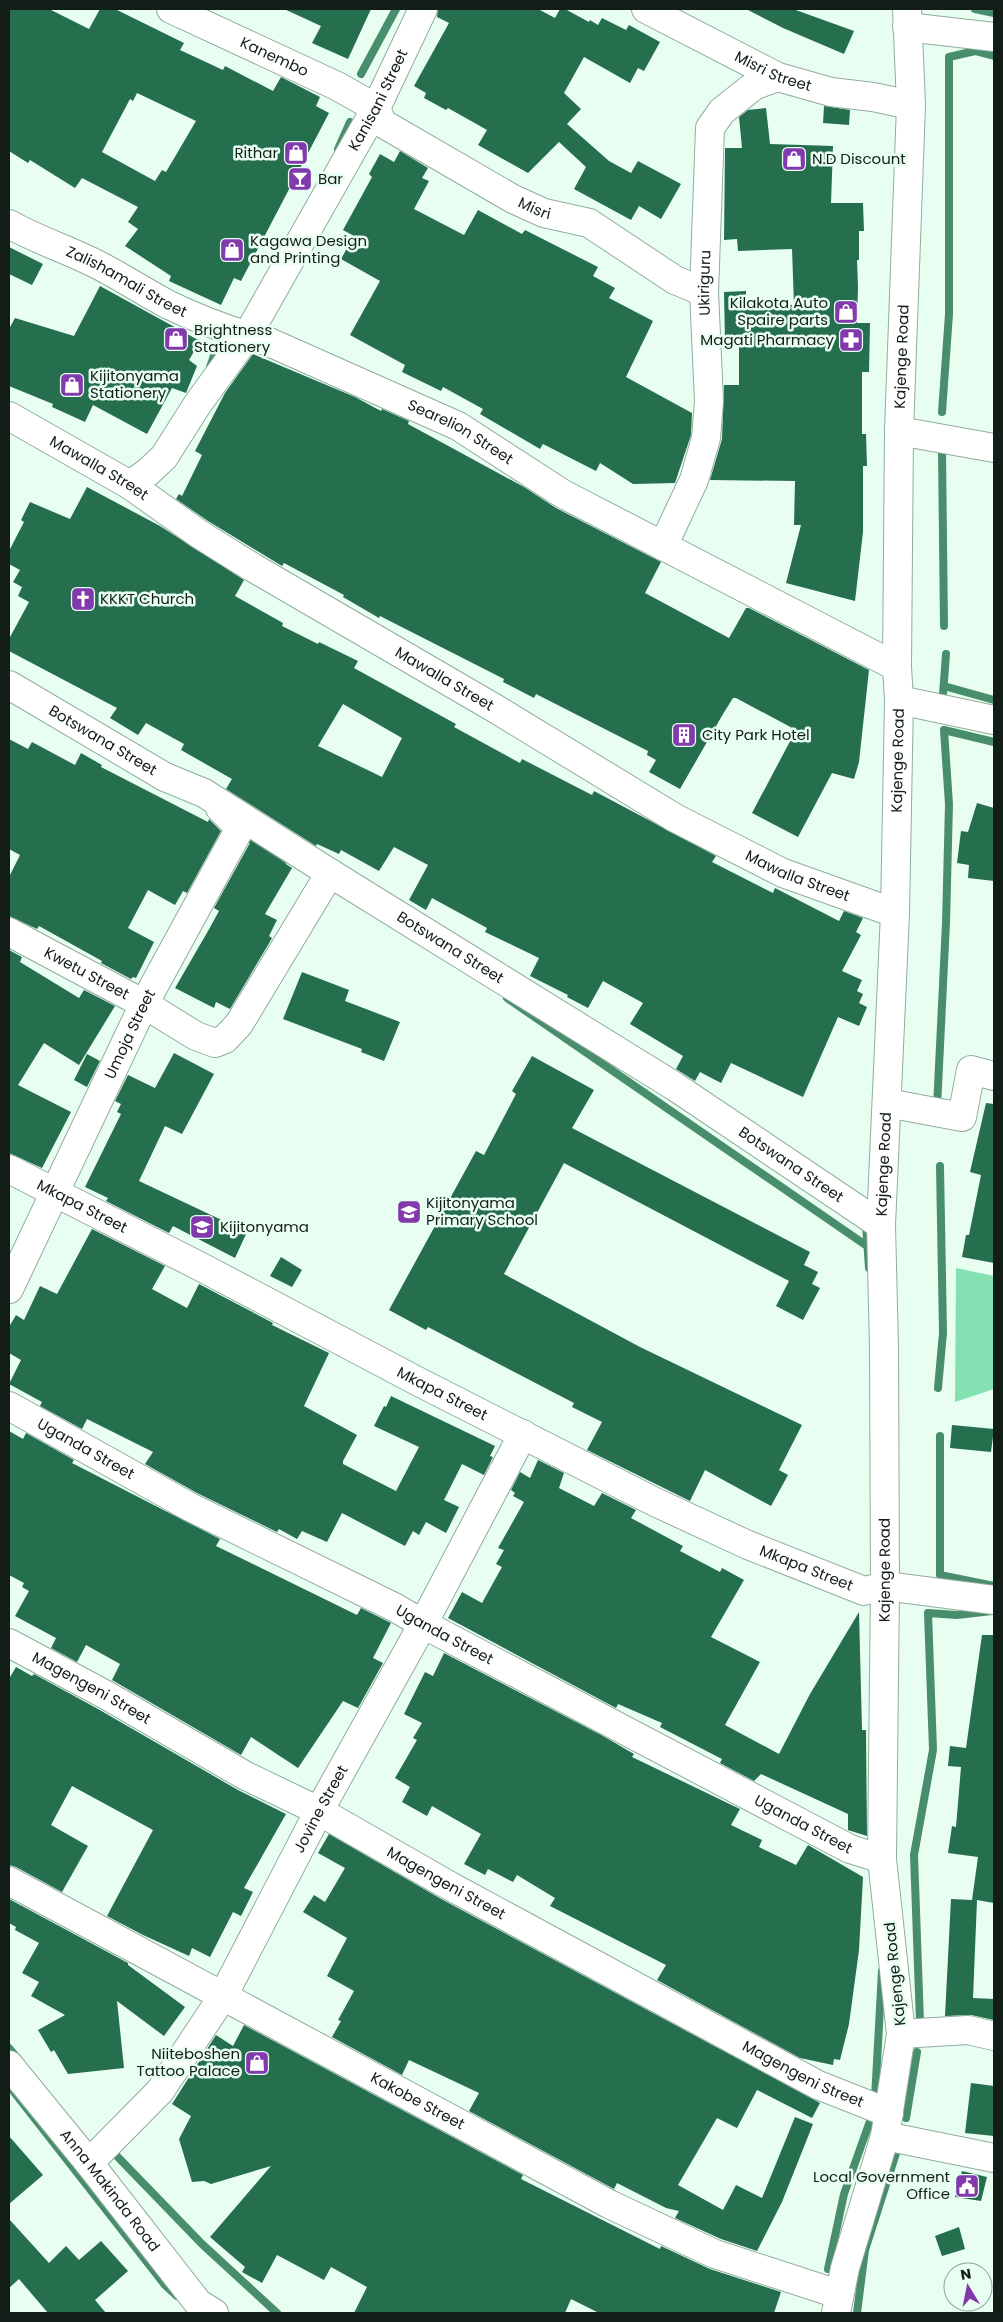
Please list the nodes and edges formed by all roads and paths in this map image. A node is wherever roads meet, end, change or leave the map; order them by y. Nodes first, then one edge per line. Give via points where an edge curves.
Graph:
1 (172, 9) edge
2 (423, 9) edge
3 (646, 9) edge
4 (907, 18) edge
5 (994, 37) edge
6 (778, 77) junction
7 (911, 105) junction
8 (376, 108) junction
9 (9, 224) edge
10 (704, 292) junction
11 (247, 336) junction
12 (9, 416) edge
13 (899, 431) junction
14 (994, 448) edge
15 (130, 485) junction
16 (663, 546) junction
17 (897, 667) junction
18 (9, 685) edge
19 (899, 700) junction
20 (994, 720) edge
21 (204, 793) junction
22 (330, 873) junction
23 (895, 913) junction
24 (9, 932) edge
25 (144, 1004) junction
26 (994, 1076) edge
27 (887, 1103) junction
28 (9, 1169) edge
29 (54, 1193) junction
30 (881, 1225) junction
31 (9, 1289) edge
32 (9, 1406) edge
33 (523, 1434) junction
34 (885, 1586) junction
35 (994, 1600) edge
36 (423, 1624) junction
37 (9, 1643) edge
38 (319, 1811) junction
39 (882, 1859) junction
40 (9, 1881) edge
41 (222, 1996) junction
42 (901, 2034) junction
43 (994, 2036) edge
44 (9, 2065) edge
45 (887, 2124) junction
46 (994, 2158) edge
47 (89, 2162) junction
48 (837, 2304) edge
49 (214, 2313) edge

1 - 8 street, Kanembo via 337,86
2 - 8 street, Kanisani Street
3 - 6 street, Misri Street
4 - 5 street
4 - 7 street, Kajenge Road
6 - 7 street, Misri Street via 832,92
6 - 10 street, Ukiriguru via 755,85 722,110 710,128
7 - 13 street, Kajenge Road
8 - 10 street, Misri via 382,123 513,199 544,213 590,223 675,280
8 - 11 street, Kanisani Street
9 - 11 street, Zalishamali Street via 101,266 168,304 213,325
10 - 16 street, Ukiriguru via 710,401 706,438 694,480
11 - 15 street, Kanisani Street via 164,457
11 - 16 street, Searelion Street via 269,342 458,426 563,494
12 - 15 street, Mawalla Street
13 - 14 street
13 - 17 street, Kajenge Road
15 - 23 street, Mawalla Street via 252,567 675,818 783,873
16 - 17 street, Searelion Street
17 - 19 street, Kajenge Road
18 - 21 street, Botswana Street via 165,777
19 - 20 street
19 - 23 street, Kajenge Road
21 - 22 street, Botswana Street
21 - 25 street, Umoja Street via 240,828
22 - 25 street, Kwetu Street via 239,1024 225,1039 215,1043 196,1036
22 - 30 street, Botswana Street via 643,1066
23 - 27 street, Kajenge Road
24 - 25 street, Kwetu Street
25 - 29 street, Umoja Street
26 - 27 street via 971,1070 962,1117
27 - 30 street, Kajenge Road
28 - 29 street, Mkapa Street
29 - 31 street, Umoja Street
29 - 33 street, Mkapa Street
30 - 34 street, Kajenge Road
32 - 36 street, Uganda Street via 190,1507
33 - 34 street, Mkapa Street via 655,1502 748,1545 864,1591
33 - 36 street, Jovine Street
34 - 35 street, Mkapa Street
34 - 39 street, Kajenge Road
36 - 38 street, Jovine Street
36 - 39 street, Uganda Street via 850,1849
37 - 38 street, Magengeni Street via 246,1776
38 - 41 street, Jovine Street
38 - 45 street, Magengeni Street
39 - 42 street, Kajenge Road
40 - 41 street, Kakobe Street
41 - 47 street, Jovine Street via 160,2091
41 - 48 street, Kakobe Street via 609,2204 715,2254
42 - 43 street via 968,2030
42 - 45 street, Kajenge Road
44 - 47 street, Anna Makinda Road
45 - 46 street, Magengeni Street
45 - 48 street, Kajenge Road
47 - 49 street, Anna Makinda Road via 198,2303

